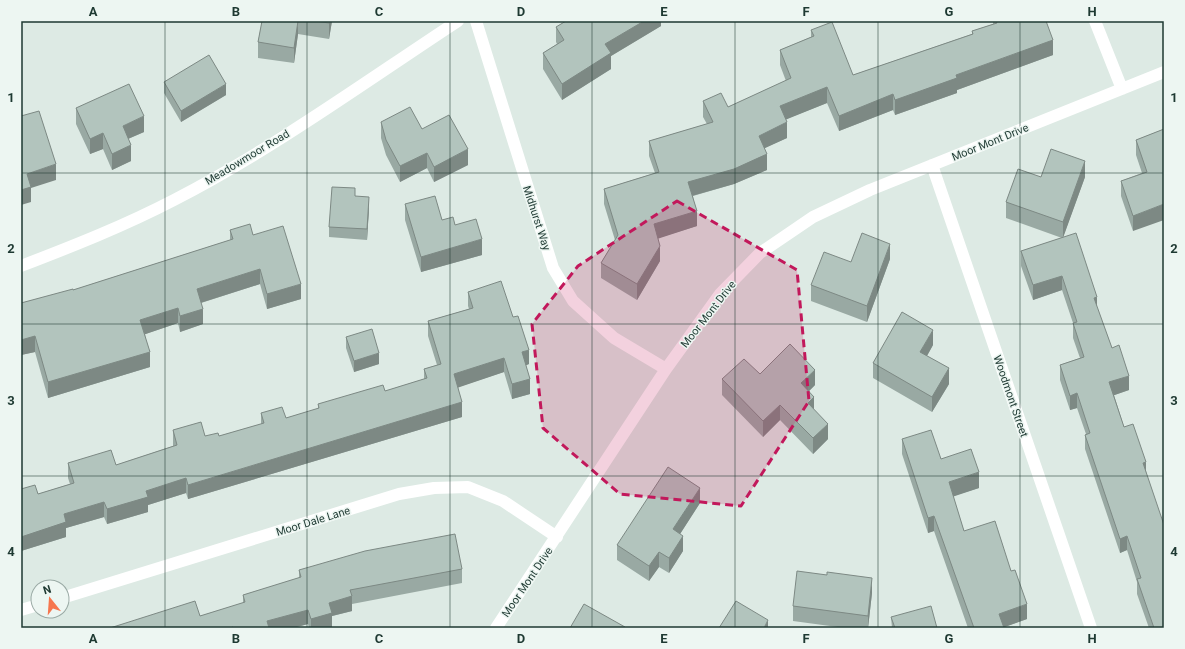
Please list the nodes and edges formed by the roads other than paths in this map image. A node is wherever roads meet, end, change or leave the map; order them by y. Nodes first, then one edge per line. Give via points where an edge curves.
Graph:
1 (458, 21) edge
2 (476, 21) edge
3 (1095, 21) edge
4 (1164, 72) edge
5 (1122, 89) junction
6 (932, 165) junction
7 (21, 266) edge
8 (666, 369) junction
9 (557, 537) junction
10 (70, 596) edge
11 (496, 628) edge
12 (1091, 628) edge

1 - 7 street, Meadowmoor Road via 272,143 174,200 88,240
2 - 8 street, Midhurst Way via 553,268 573,301 614,338
3 - 5 street
4 - 5 street, Moor Mont Drive
5 - 6 street, Moor Mont Drive
6 - 8 street, Moor Mont Drive via 813,217 760,253 720,294
6 - 12 street, Woodmont Street
8 - 9 street, Moor Mont Drive
9 - 10 street, Moor Dale Lane via 503,501 468,487 434,488 400,494
9 - 11 street, Moor Mont Drive

